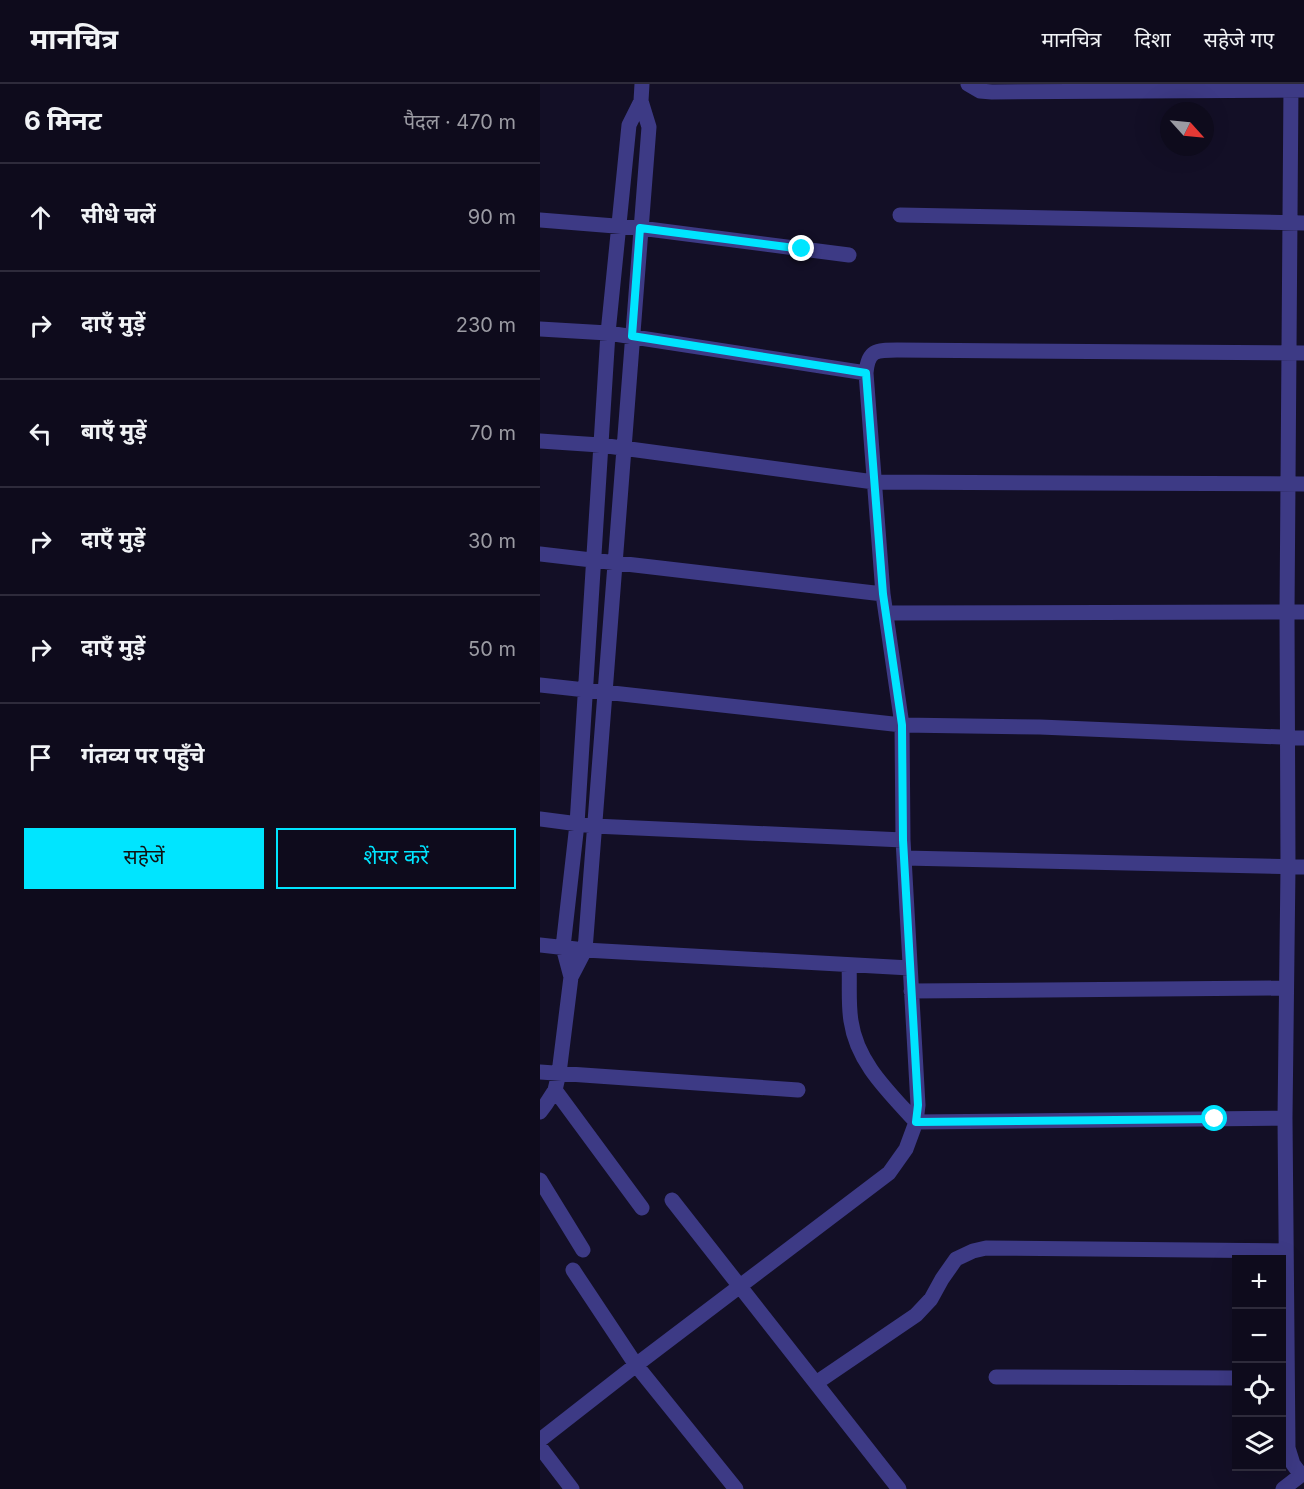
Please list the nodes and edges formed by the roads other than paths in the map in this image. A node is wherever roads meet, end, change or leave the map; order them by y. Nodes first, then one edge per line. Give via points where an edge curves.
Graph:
1 (642, 84) edge
2 (968, 84) edge
3 (1295, 88) edge
4 (641, 101) junction
5 (900, 215) dead end
6 (540, 219) edge
7 (1297, 223) edge
8 (619, 226) junction
9 (640, 228) junction
10 (849, 255) dead end
11 (540, 329) edge
12 (608, 333) junction
13 (632, 336) junction
14 (1296, 353) edge
15 (866, 373) junction
16 (540, 441) edge
17 (600, 445) junction
18 (623, 448) junction
19 (874, 482) junction
20 (1288, 484) junction
21 (1304, 484) edge
22 (540, 554) edge
23 (594, 560) junction
24 (614, 562) junction
25 (883, 594) junction
26 (1304, 612) edge
27 (886, 613) junction
28 (1287, 613) junction
29 (540, 685) edge
30 (585, 689) junction
31 (604, 693) junction
32 (902, 725) junction
33 (1287, 737) junction
34 (1304, 738) edge
35 (540, 819) edge
36 (577, 824) junction
37 (594, 826) junction
38 (903, 840) junction
39 (904, 858) junction
40 (1287, 867) junction
41 (1304, 867) edge
42 (540, 945) edge
43 (563, 947) junction
44 (585, 950) junction
45 (849, 965) junction
46 (910, 968) junction
47 (571, 977) junction
48 (1286, 988) junction
49 (911, 991) junction
50 (540, 1072) edge
51 (559, 1073) junction
52 (798, 1089) dead end
53 (555, 1090) junction
54 (540, 1112) edge
55 (1285, 1118) junction
56 (916, 1122) junction
57 (540, 1180) edge
58 (672, 1200) dead end
59 (642, 1208) dead end
60 (583, 1250) dead end
61 (1286, 1251) junction
62 (573, 1270) dead end
63 (740, 1286) junction
64 (1285, 1363) edge
65 (636, 1365) junction
66 (996, 1377) dead end
67 (1232, 1378) edge
68 (816, 1383) junction
69 (1286, 1401) edge
70 (540, 1440) edge
71 (540, 1447) edge
72 (1303, 1474) edge
73 (572, 1489) edge
74 (736, 1489) edge
75 (899, 1489) edge
76 (1283, 1489) edge

1 - 4 street
2 - 3 street via 992,92
3 - 7 street
4 - 8 street via 629,125
4 - 9 street via 649,127
5 - 7 street
6 - 8 street
7 - 14 street
8 - 9 street
8 - 12 street
9 - 10 street
9 - 13 street
11 - 12 street
12 - 13 street
12 - 17 street
13 - 15 street
13 - 18 street
14 - 15 street via 879,350 867,361
14 - 20 street
15 - 19 street
16 - 17 street
17 - 18 street
17 - 23 street
18 - 19 street
18 - 24 street
19 - 20 street
19 - 25 street
20 - 21 street
20 - 28 street
22 - 23 street
23 - 24 street
23 - 30 street
24 - 25 street
24 - 31 street
25 - 27 street
26 - 28 street
27 - 28 street
27 - 32 street
28 - 33 street
29 - 30 street
30 - 31 street
30 - 36 street
31 - 32 street
31 - 37 street
32 - 33 street
32 - 38 street
33 - 34 street
33 - 40 street
35 - 36 street
36 - 37 street
36 - 43 street
37 - 38 street
37 - 44 street
38 - 39 street
39 - 40 street
39 - 46 street
40 - 41 street
40 - 48 street
42 - 43 street
43 - 44 street
43 - 47 street
44 - 45 street
44 - 47 street
45 - 46 street
45 - 56 street via 850,1021 857,1045 870,1071
46 - 49 street
47 - 51 street
48 - 49 street
48 - 55 street
49 - 56 street
50 - 51 street
51 - 52 street
51 - 53 street
53 - 54 street
53 - 59 street
55 - 56 street
55 - 61 street
56 - 63 street via 906,1149 889,1173
57 - 60 street
58 - 63 street
61 - 64 street
61 - 68 street via 973,1251 956,1259 916,1315
62 - 65 street
63 - 65 street
63 - 68 street
65 - 70 street
65 - 74 street
66 - 67 street
68 - 75 street
69 - 72 street via 1288,1448 1293,1464
71 - 73 street
72 - 76 street

